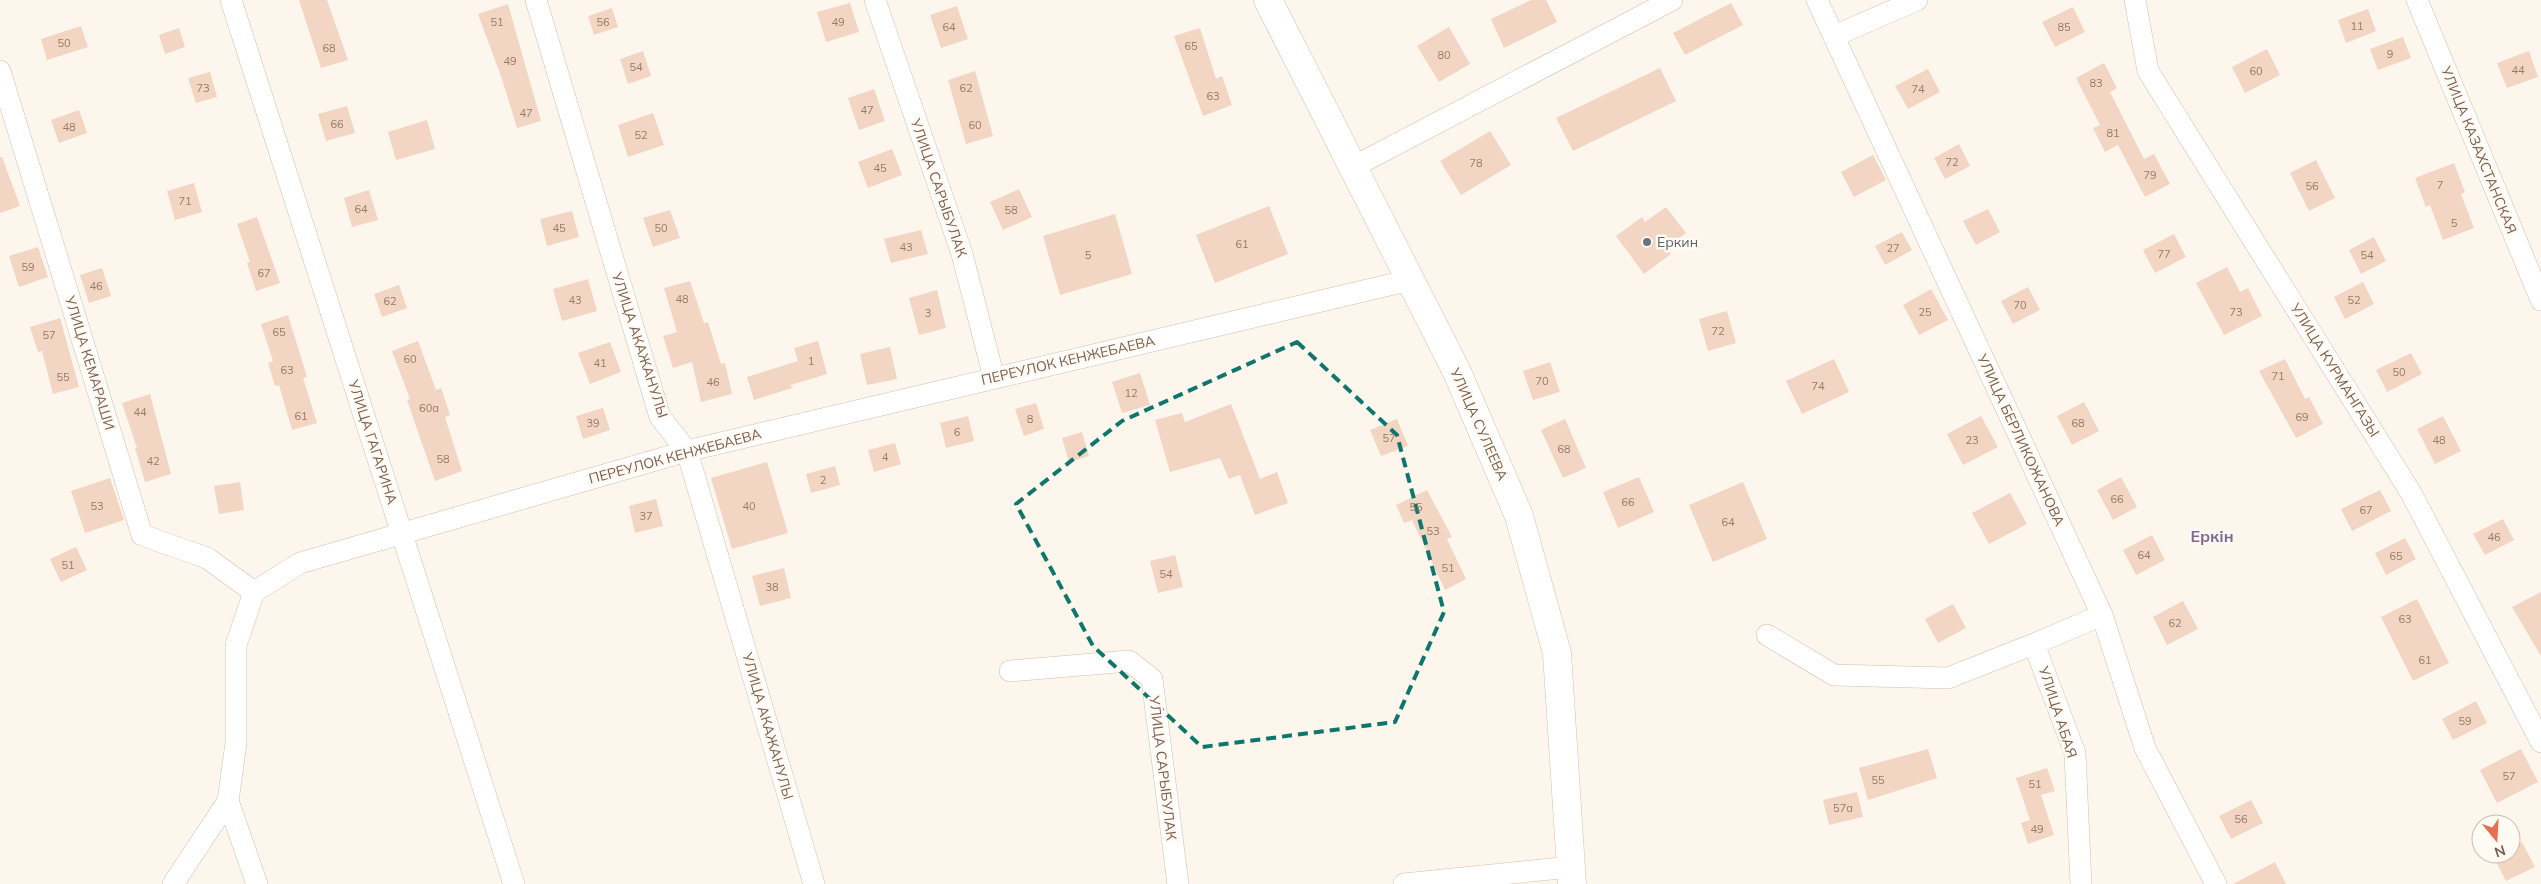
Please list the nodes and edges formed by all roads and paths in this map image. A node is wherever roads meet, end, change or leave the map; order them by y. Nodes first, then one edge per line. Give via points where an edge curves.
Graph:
1 (231, 0) edge
2 (536, 0) edge
3 (875, 0) edge
4 (1268, 0) edge
5 (1672, 0) edge
6 (1817, 0) edge
7 (1917, 0) edge
8 (2135, 0) edge
9 (2417, 0) edge
10 (1834, 36) junction
11 (0, 71) edge
12 (1353, 167) junction
13 (1410, 280) junction
14 (2541, 300) edge
15 (994, 378) junction
16 (687, 451) junction
17 (402, 533) junction
18 (254, 592) junction
19 (2102, 615) junction
20 (1767, 635) dead end
21 (2034, 644) junction
22 (1010, 671) dead end
23 (2541, 742) edge
24 (228, 801) junction
25 (1572, 876) edge
26 (173, 884) edge
27 (257, 884) edge
28 (514, 884) edge
29 (814, 884) edge
30 (1178, 884) edge
31 (1404, 884) edge
32 (2081, 884) edge
33 (2216, 884) edge

1 - 17 street, УЛИЦА ГАГАРИНА
2 - 16 street, УЛИЦА АКАЖАНУЛЫ via 660,417
3 - 15 street, УЛИЦА САРЫБУЛАК via 962,254
4 - 12 main road, УЛИЦА СУЛЕЕВА
5 - 12 street
6 - 10 street, УЛИЦА БЕРЛИКОЖАНОВА
7 - 10 street
8 - 23 street, УЛИЦА КУРМАНГАЗЫ via 2148,71 2411,493
9 - 14 street, УЛИЦА КАЗАХСТАНСКАЯ
10 - 19 street, УЛИЦА БЕРЛИКОЖАНОВА
11 - 18 street, УЛИЦА КЕМАРАШИ via 142,535 206,558
12 - 13 main road, УЛИЦА СУЛЕЕВА
13 - 15 street, ПЕРЕУЛОК КЕНЖЕБАЕВА
13 - 25 main road, УЛИЦА СУЛЕЕВА via 1457,372 1519,516 1557,653
15 - 16 street, ПЕРЕУЛОК КЕНЖЕБАЕВА
16 - 17 street, ПЕРЕУЛОК КЕНЖЕБАЕВА
16 - 29 street, УЛИЦА АКАЖАНУЛЫ
17 - 18 street, ПЕРЕУЛОК КЕНЖЕБАЕВА via 300,563
17 - 28 street, УЛИЦА ГАГАРИНА
18 - 24 street via 236,645 236,743
19 - 21 street
19 - 33 street, УЛИЦА БЕРЛИКОЖАНОВА via 2144,748
20 - 21 street via 1834,675 1948,678
21 - 32 street, УЛИЦА АБАЯ via 2075,753
22 - 30 street, УЛИЦА САРЫБУЛАК via 1129,661 1152,679
24 - 26 street
24 - 27 street
25 - 31 street

